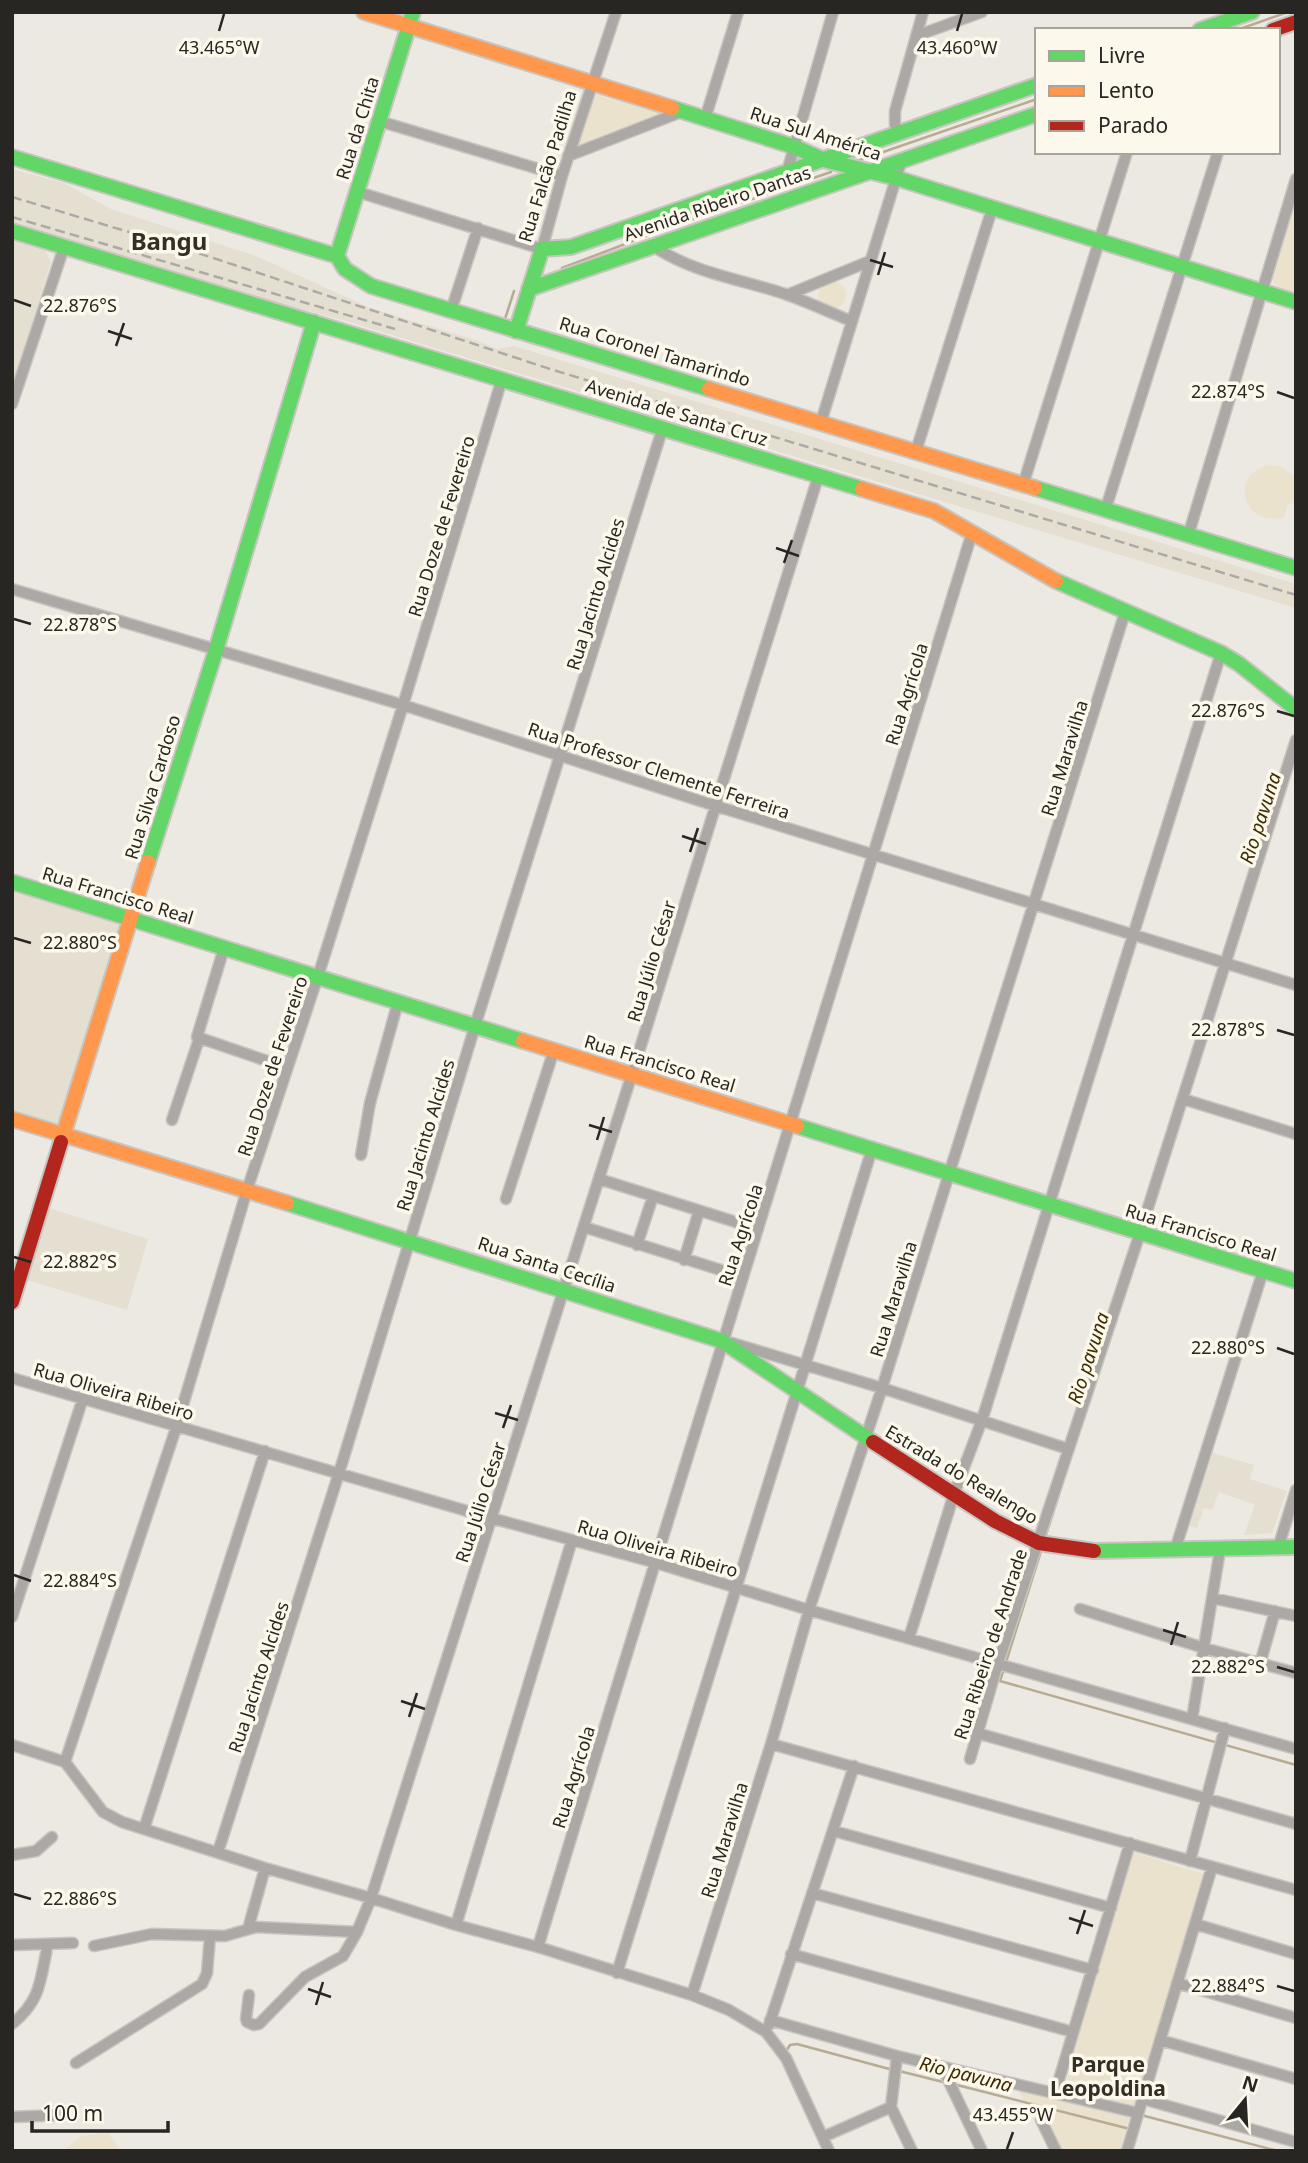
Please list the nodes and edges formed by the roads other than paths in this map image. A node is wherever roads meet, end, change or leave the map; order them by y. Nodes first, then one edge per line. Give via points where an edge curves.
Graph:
1 (364, 12) edge
2 (616, 12) edge
3 (738, 12) edge
4 (833, 12) edge
5 (923, 12) edge
6 (982, 12) edge
7 (1252, 12) edge
8 (411, 19) edge
9 (1296, 22) edge
10 (1206, 28) edge
11 (1279, 28) edge
12 (916, 36) junction
13 (592, 85) junction
14 (1035, 86) edge
15 (681, 112) junction
16 (1035, 115) edge
17 (705, 119) junction
18 (379, 121) junction
19 (898, 132) junction
20 (795, 147) junction
21 (1127, 154) edge
22 (1217, 154) edge
23 (568, 156) junction
24 (12, 157) edge
25 (902, 159) junction
26 (824, 160) junction
27 (869, 171) junction
28 (787, 172) junction
29 (562, 176) junction
30 (896, 178) junction
31 (1296, 179) edge
32 (358, 192) junction
33 (992, 209) junction
34 (478, 228) junction
35 (12, 231) edge
36 (1101, 241) junction
37 (653, 246) junction
38 (64, 247) junction
39 (542, 249) junction
40 (337, 256) junction
41 (870, 261) junction
42 (1182, 266) junction
43 (529, 289) junction
44 (1262, 292) junction
45 (786, 295) junction
46 (1296, 302) edge
47 (451, 311) junction
48 (851, 321) junction
49 (314, 322) junction
50 (516, 331) junction
51 (502, 379) junction
52 (12, 404) edge
53 (821, 422) junction
54 (663, 427) junction
55 (916, 451) junction
56 (819, 474) junction
57 (1023, 485) junction
58 (1105, 511) junction
59 (972, 533) junction
60 (1188, 536) junction
61 (1296, 568) edge
62 (12, 589) edge
63 (1125, 612) junction
64 (216, 650) junction
65 (1221, 653) junction
66 (403, 705) junction
67 (1296, 709) edge
68 (1296, 740) edge
69 (562, 756) junction
70 (716, 806) junction
71 (874, 853) junction
72 (12, 882) edge
73 (1035, 903) junction
74 (132, 919) junction
75 (1134, 934) junction
76 (224, 948) junction
77 (1228, 965) junction
78 (318, 977) junction
79 (1296, 985) edge
80 (398, 1002) junction
81 (475, 1026) junction
82 (199, 1039) junction
83 (554, 1050) junction
84 (267, 1062) dead end
85 (632, 1074) junction
86 (1184, 1100) junction
87 (12, 1119) edge
88 (172, 1120) dead end
89 (792, 1124) junction
90 (1296, 1133) edge
91 (65, 1136) junction
92 (872, 1149) junction
93 (361, 1155) dead end
94 (948, 1172) junction
95 (599, 1179) junction
96 (247, 1190) junction
97 (653, 1196) junction
98 (506, 1199) dead end
99 (1049, 1205) junction
100 (699, 1211) junction
101 (583, 1227) junction
102 (758, 1230) junction
103 (1140, 1233) junction
104 (408, 1241) junction
105 (637, 1245) junction
106 (684, 1259) junction
107 (1263, 1271) junction
108 (743, 1278) junction
109 (1296, 1281) edge
110 (564, 1290) junction
111 (12, 1302) edge
112 (722, 1340) junction
113 (806, 1364) junction
114 (12, 1378) edge
115 (882, 1388) junction
116 (797, 1393) junction
117 (83, 1398) junction
118 (982, 1420) junction
119 (177, 1425) junction
120 (866, 1438) junction
121 (1068, 1449) junction
122 (265, 1451) junction
123 (339, 1473) junction
124 (1296, 1490) edge
125 (954, 1494) junction
126 (491, 1518) junction
127 (572, 1539) junction
128 (1039, 1543) junction
129 (1296, 1547) edge
130 (1278, 1548) junction
131 (1175, 1550) junction
132 (1220, 1550) junction
133 (653, 1562) junction
134 (735, 1587) junction
135 (1212, 1598) junction
136 (1080, 1609) dead end
137 (809, 1610) junction
138 (1275, 1611) junction
139 (1296, 1616) edge
140 (12, 1617) edge
141 (909, 1637) junction
142 (1204, 1648) junction
143 (998, 1663) junction
144 (1260, 1664) junction
145 (1296, 1673) edge
146 (1192, 1718) junction
147 (1224, 1728) junction
148 (977, 1733) junction
149 (771, 1744) junction
150 (12, 1745) edge
151 (1296, 1749) edge
152 (970, 1759) dead end
153 (65, 1762) junction
154 (854, 1766) junction
155 (1207, 1798) junction
156 (1296, 1824) edge
157 (145, 1829) junction
158 (834, 1831) junction
159 (52, 1838) dead end
160 (1130, 1843) junction
161 (218, 1852) junction
162 (12, 1855) edge
163 (1190, 1861) junction
164 (1212, 1867) junction
165 (265, 1868) junction
166 (1296, 1890) edge
167 (812, 1893) junction
168 (371, 1898) junction
169 (1111, 1908) junction
170 (1195, 1924) junction
171 (456, 1925) junction
172 (248, 1929) junction
173 (357, 1932) junction
174 (210, 1936) junction
175 (73, 1943) dead end
176 (48, 1944) junction
177 (12, 1945) edge
178 (94, 1946) dead end
179 (538, 1947) junction
180 (792, 1954) junction
181 (1296, 1954) edge
182 (1093, 1970) junction
183 (617, 1973) junction
184 (1177, 1983) junction
185 (249, 1995) dead end
186 (692, 1995) junction
187 (1296, 2018) edge
188 (770, 2020) junction
189 (12, 2024) edge
190 (766, 2032) junction
191 (1073, 2032) junction
192 (1160, 2040) junction
193 (897, 2056) junction
194 (76, 2063) dead end
195 (942, 2067) junction
196 (1296, 2079) edge
197 (1055, 2093) junction
198 (1143, 2099) junction
199 (891, 2107) junction
200 (1138, 2113) junction
201 (61, 2115) dead end
202 (12, 2117) edge
203 (1041, 2120) dead end
204 (823, 2137) junction
205 (1296, 2143) edge
206 (829, 2151) edge
207 (912, 2151) edge
208 (982, 2151) edge
209 (1056, 2151) edge
210 (1126, 2151) edge

1 - 8 street, Rua Sul América
2 - 13 street, Rua Falcão Padilha
3 - 17 street
4 - 20 street
5 - 12 street
6 - 12 street
7 - 10 street
8 - 13 street, Rua Sul América
8 - 18 street, Rua da Chita
9 - 11 street
12 - 19 street via 895,111
13 - 15 street, Rua Sul América
13 - 23 street, Rua Falcão Padilha
14 - 19 street, Avenida Ribeiro Dantas
15 - 17 street, Rua Sul América
15 - 23 street
16 - 25 street, Avenida Ribeiro Dantas
17 - 20 street, Rua Sul América
18 - 29 street
18 - 32 street, Rua da Chita
19 - 26 street, Avenida Ribeiro Dantas
20 - 26 street, Rua Sul América
20 - 28 street
21 - 36 street
22 - 42 street
23 - 29 street, Rua Falcão Padilha
24 - 40 street, Rua Coronel Tamarindo
25 - 27 street, Avenida Ribeiro Dantas
25 - 30 street
26 - 27 street, Rua Sul América
26 - 28 street, Avenida Ribeiro Dantas
27 - 30 street, Rua Sul América
27 - 37 street, Avenida Ribeiro Dantas
28 - 39 street, Avenida Ribeiro Dantas via 571,247
29 - 39 street, Rua Falcão Padilha
30 - 33 street, Rua Sul América
30 - 41 street
31 - 44 street
32 - 34 street
32 - 40 street, Rua da Chita
33 - 36 street, Rua Sul América
33 - 55 street
34 - 39 street
34 - 47 street
35 - 38 street, Avenida de Santa Cruz
36 - 42 street, Rua Sul América
36 - 57 street
37 - 43 street, Avenida Ribeiro Dantas
37 - 45 street via 693,268
38 - 49 street, Avenida de Santa Cruz
38 - 52 street
39 - 43 street, Rua Falcão Padilha
40 - 47 street, Rua Coronel Tamarindo via 345,269 371,286
41 - 45 street
41 - 48 street
42 - 44 street, Rua Sul América
42 - 58 street
43 - 50 street, Rua Falcão Padilha
44 - 46 street, Rua Sul América
44 - 60 street
45 - 48 street
47 - 50 street, Rua Coronel Tamarindo
48 - 53 street
49 - 51 street, Avenida de Santa Cruz
49 - 64 street, Rua Silva Cardoso
50 - 53 street, Rua Coronel Tamarindo
51 - 54 street, Avenida de Santa Cruz
51 - 66 street, Rua Doze de Fevereiro
53 - 55 street, Rua Coronel Tamarindo
54 - 56 street, Avenida de Santa Cruz
54 - 69 street, Rua Jacinto Alcides
55 - 57 street, Rua Coronel Tamarindo
56 - 59 street, Avenida de Santa Cruz via 934,511
56 - 70 street, Rua Júlio César
57 - 58 street, Rua Coronel Tamarindo
58 - 60 street, Rua Coronel Tamarindo
59 - 63 street, Avenida de Santa Cruz via 1045,575
59 - 71 street, Rua Agrícola
60 - 61 street, Rua Coronel Tamarindo
62 - 64 street, Rua Professor Clemente Ferreira
63 - 65 street, Avenida de Santa Cruz
63 - 73 street, Rua Maravilha
64 - 66 street, Rua Professor Clemente Ferreira
64 - 74 street, Rua Silva Cardoso
65 - 67 street, Avenida de Santa Cruz
65 - 75 street
66 - 69 street, Rua Professor Clemente Ferreira
66 - 78 street, Rua Doze de Fevereiro
68 - 77 street, Rua Ribeiro de Andrade
69 - 70 street, Rua Professor Clemente Ferreira
69 - 81 street, Rua Jacinto Alcides
70 - 71 street, Rua Professor Clemente Ferreira
70 - 85 street, Rua Júlio César
71 - 73 street, Rua Professor Clemente Ferreira
71 - 89 street, Rua Agrícola
72 - 74 street, Rua Francisco Real
73 - 75 street, Rua Professor Clemente Ferreira
73 - 94 street, Rua Maravilha
74 - 76 street, Rua Francisco Real
74 - 91 street, Rua Silva Cardoso
75 - 77 street, Rua Professor Clemente Ferreira
75 - 99 street
76 - 78 street, Rua Francisco Real
76 - 82 street via 196,1034
77 - 79 street, Rua Professor Clemente Ferreira
77 - 86 street, Rua Ribeiro de Andrade
78 - 80 street, Rua Francisco Real
78 - 96 street, Rua Doze de Fevereiro
80 - 81 street, Rua Francisco Real
80 - 93 street
81 - 83 street, Rua Francisco Real
81 - 104 street, Rua Jacinto Alcides
82 - 84 street
82 - 88 street
83 - 85 street, Rua Francisco Real
83 - 98 street
85 - 89 street, Rua Francisco Real
85 - 95 street, Rua Júlio César
86 - 90 street
86 - 103 street, Rua Ribeiro de Andrade
87 - 91 street, Rua Santa Cecília
89 - 92 street, Rua Francisco Real
89 - 102 street, Rua Agrícola
91 - 96 street, Rua Santa Cecília
91 - 111 street, Rua Silva Cardoso
92 - 94 street, Rua Francisco Real
92 - 113 street
94 - 99 street, Rua Francisco Real
94 - 115 street, Rua Maravilha
95 - 97 street
95 - 101 street, Rua Júlio César
96 - 104 street, Rua Santa Cecília
96 - 119 street, Rua Doze de Fevereiro
97 - 100 street
97 - 105 street
99 - 103 street, Rua Francisco Real
99 - 118 street
100 - 102 street
100 - 106 street
101 - 105 street
101 - 110 street, Rua Júlio César
102 - 108 street, Rua Agrícola
103 - 107 street, Rua Francisco Real
103 - 121 street, Rua Ribeiro de Andrade
104 - 110 street, Rua Santa Cecília
104 - 123 street, Rua Jacinto Alcides
105 - 106 street
106 - 108 street
107 - 109 street, Rua Francisco Real
107 - 131 street
108 - 112 street, Rua Agrícola
110 - 112 street, Rua Santa Cecília
110 - 126 street, Rua Júlio César
112 - 113 street, Rua Santa Cecília
112 - 116 street, Estrada do Realengo
112 - 133 street, Rua Agrícola
113 - 115 street, Rua Santa Cecília
113 - 116 street
114 - 117 street, Rua Oliveira Ribeiro
115 - 118 street, Rua Santa Cecília
115 - 120 street, Rua Maravilha
116 - 120 street, Estrada do Realengo
116 - 134 street
117 - 119 street, Rua Oliveira Ribeiro
117 - 140 street
118 - 121 street, Rua Santa Cecília
118 - 125 street
119 - 122 street, Rua Oliveira Ribeiro
119 - 153 street, Rua Doze de Fevereiro
120 - 125 street, Estrada do Realengo
120 - 137 street, Rua Maravilha
121 - 128 street, Rua Ribeiro de Andrade
122 - 123 street, Rua Oliveira Ribeiro
122 - 157 street
123 - 126 street, Rua Oliveira Ribeiro
123 - 161 street, Rua Jacinto Alcides
124 - 130 street
125 - 128 street, Estrada do Realengo
125 - 141 street
126 - 127 street, Rua Oliveira Ribeiro
126 - 168 street, Rua Júlio César
127 - 133 street, Rua Oliveira Ribeiro
127 - 171 street
128 - 131 street, Estrada do Realengo via 1088,1551
128 - 143 street, Rua Ribeiro de Andrade
129 - 130 street, Estrada do Realengo
130 - 132 street, Estrada do Realengo
131 - 132 street, Estrada do Realengo
132 - 135 street
133 - 134 street, Rua Oliveira Ribeiro
133 - 179 street, Rua Agrícola
134 - 137 street, Rua Oliveira Ribeiro
134 - 183 street
135 - 138 street
135 - 142 street
136 - 142 street
137 - 141 street, Rua Oliveira Ribeiro
137 - 149 street, Rua Maravilha
138 - 139 street
138 - 144 street
141 - 143 street, Rua Oliveira Ribeiro
142 - 144 street
142 - 146 street
143 - 146 street, Rua Oliveira Ribeiro
143 - 148 street, Rua Ribeiro de Andrade
144 - 145 street
146 - 147 street, Rua Oliveira Ribeiro
147 - 151 street, Rua Oliveira Ribeiro
147 - 155 street
148 - 152 street, Rua Ribeiro de Andrade
148 - 155 street
149 - 154 street
149 - 186 street, Rua Maravilha
150 - 153 street
153 - 157 street via 103,1812
154 - 158 street
154 - 160 street
155 - 156 street
155 - 163 street
157 - 161 street
158 - 167 street
158 - 169 street
159 - 162 street via 36,1851
160 - 163 street
160 - 169 street
161 - 165 street
163 - 164 street
164 - 166 street
164 - 170 street
165 - 168 street
165 - 172 street
167 - 180 street
167 - 182 street
168 - 171 street
168 - 173 street, Rua Júlio César
169 - 182 street
170 - 181 street
170 - 184 street
171 - 179 street
172 - 173 street
172 - 174 street
173 - 185 street, Rua Júlio César via 343,1956 305,1977 259,2024 247,2022
174 - 178 street via 165,1932
174 - 194 street via 202,1984
175 - 176 street
176 - 177 street
176 - 189 street via 37,1995 28,2011
179 - 183 street
180 - 188 street
180 - 191 street
182 - 191 street
183 - 186 street
184 - 187 street
184 - 192 street
186 - 190 street
188 - 190 street
188 - 193 street
190 - 204 street via 786,2058
191 - 197 street
192 - 196 street
192 - 198 street
193 - 195 street
193 - 199 street
195 - 197 street
195 - 208 street
197 - 200 street
198 - 200 street
198 - 205 street
199 - 204 street
199 - 207 street
200 - 210 street
201 - 202 street
203 - 209 street
204 - 206 street

